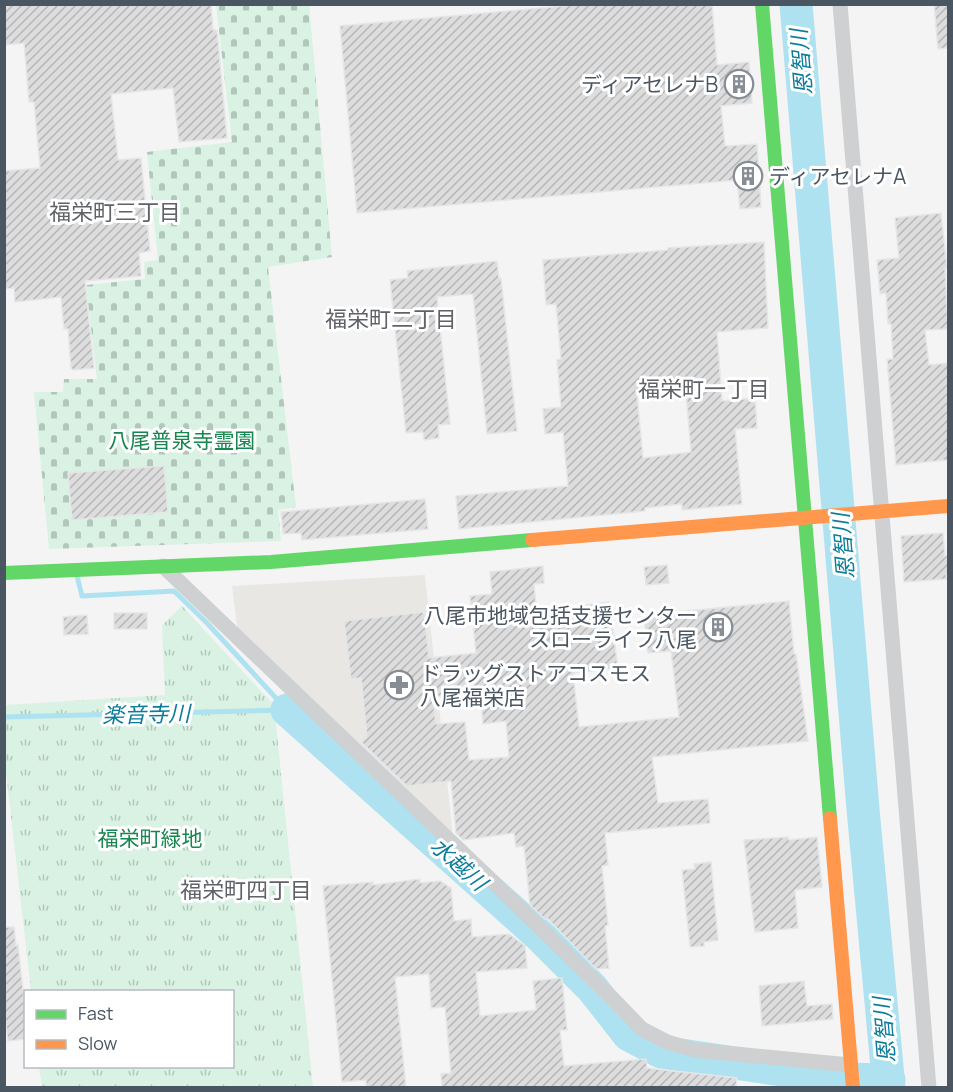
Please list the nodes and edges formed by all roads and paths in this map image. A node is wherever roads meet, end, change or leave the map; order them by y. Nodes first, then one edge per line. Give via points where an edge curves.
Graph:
1 (762, 4) edge
2 (840, 4) edge
3 (948, 506) edge
4 (879, 512) junction
5 (811, 518) junction
6 (163, 566) junction
7 (4, 573) edge
8 (851, 1067) junction
9 (853, 1088) edge
10 (929, 1088) edge

1 - 5 street
2 - 4 street
3 - 4 street
4 - 5 street
4 - 10 street
5 - 6 street via 271,562
5 - 8 street
6 - 7 street
6 - 8 street via 642,1029 694,1050
8 - 9 street

